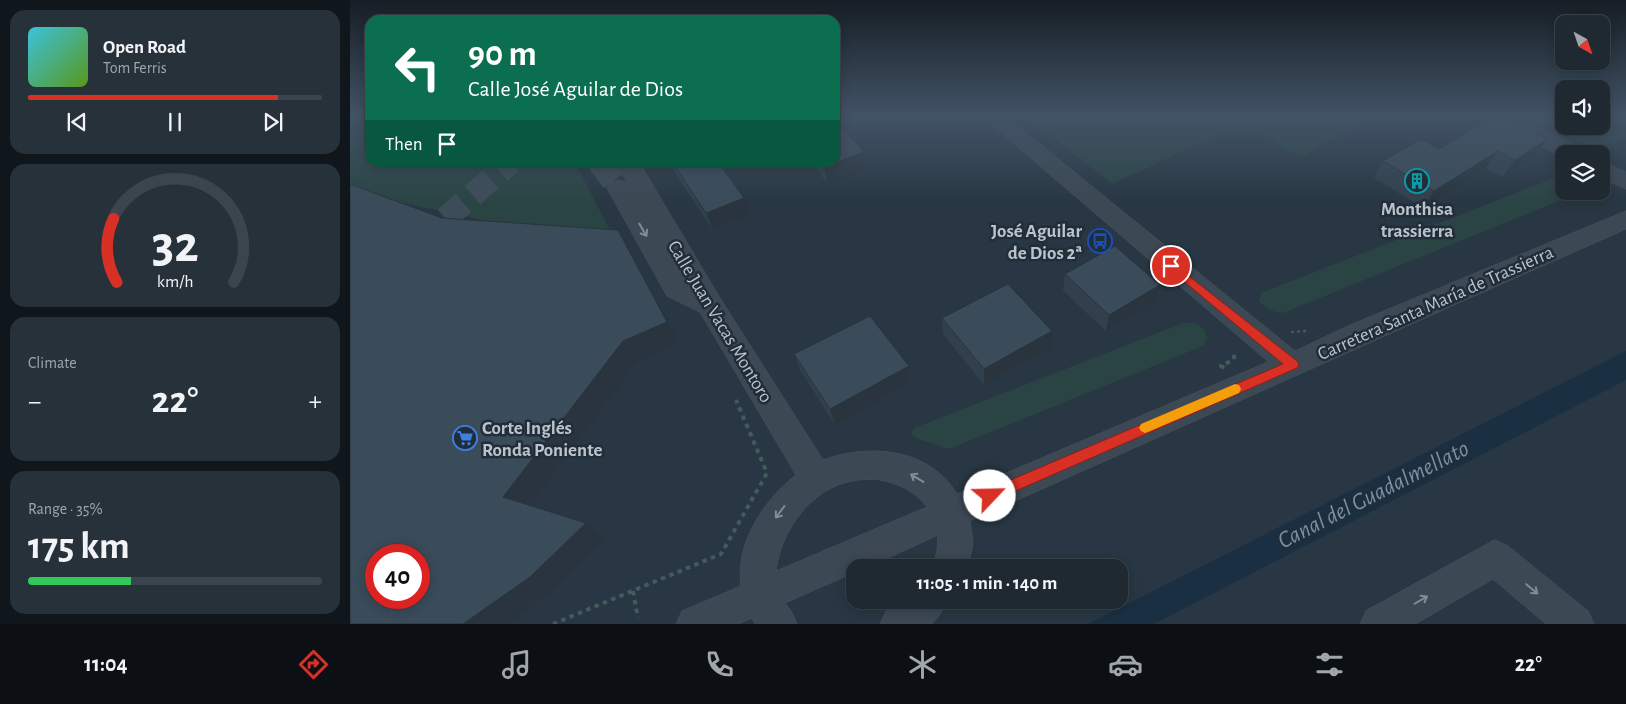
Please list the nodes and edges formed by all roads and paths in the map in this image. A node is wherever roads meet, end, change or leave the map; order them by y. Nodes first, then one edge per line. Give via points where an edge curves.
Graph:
1 (1025, 144) edge
2 (629, 170) tunnel mouth
3 (1610, 173) edge
4 (1626, 181) edge
5 (1626, 219) edge
6 (1292, 365) junction
7 (732, 391) dead end
8 (816, 480) junction
9 (950, 513) junction
10 (952, 559) edge
11 (633, 591) junction
12 (769, 609) edge
13 (919, 609) edge
14 (638, 618) dead end
15 (553, 624) edge
16 (695, 624) edge
17 (899, 624) edge
18 (1379, 624) edge
19 (1575, 624) edge

1 - 6 street
2 - 8 street, Calle Juan Vacas Montoro
3 - 4 street
5 - 6 street, Carretera Santa María de Trassierra
6 - 9 street, Carretera Santa María de Trassierra
7 - 11 path via 767,473 720,554
9 -> 8 street via 930,486 895,468 855,466
8 -> 12 street via 786,504 765,537 759,565
9 - 10 street via 956,533
9 - 12 street, Carretera Santa María de Trassierra
11 - 14 path
11 - 15 path
12 - 16 street, Carretera Santa María de Trassierra
13 - 17 street
18 -> 19 street via 1495,558

